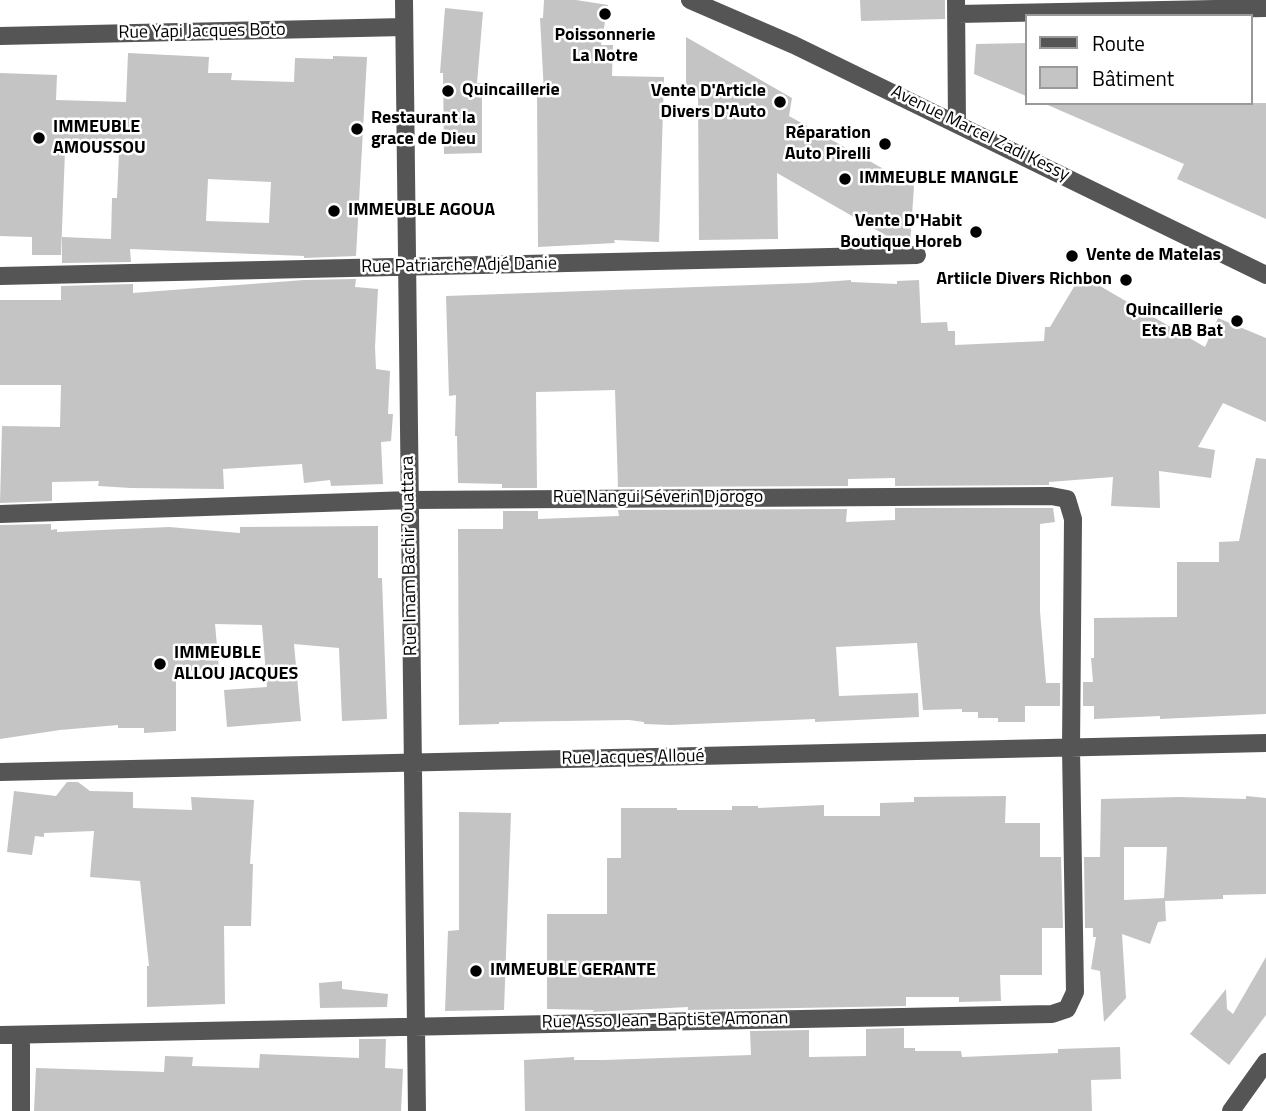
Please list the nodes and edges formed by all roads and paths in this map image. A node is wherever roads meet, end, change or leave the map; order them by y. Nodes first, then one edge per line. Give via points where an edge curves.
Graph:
1 (404, 0) edge
2 (691, 0) edge
3 (957, 7) edge
4 (1266, 8) edge
5 (404, 27) junction
6 (0, 36) edge
7 (957, 123) junction
8 (917, 255) dead end
9 (407, 267) junction
10 (1266, 275) edge
11 (0, 276) edge
12 (410, 500) junction
13 (0, 514) edge
14 (1266, 743) edge
15 (1071, 748) junction
16 (413, 763) junction
17 (0, 772) edge
18 (416, 1026) junction
19 (0, 1035) edge
20 (21, 1035) junction
21 (1266, 1062) edge
22 (22, 1111) edge
23 (417, 1111) edge
24 (1231, 1111) edge

1 - 5 street, Rue Imam Bachir Ouattara
2 - 7 street, Avenue Marcel Zadi Kessy
3 - 4 street
3 - 7 street
5 - 6 street, Rue Yapi Jacques Boto
5 - 9 street, Rue Imam Bachir Ouattara
7 - 10 street, Avenue Marcel Zadi Kessy
8 - 9 street, Rue Patriarche Adjé Danie
9 - 11 street, Rue Patriarche Adjé Danie
9 - 12 street, Rue Imam Bachir Ouattara
12 - 13 street, Rue Nangui Séverin Djorogo
12 - 15 street, Rue Nangui Séverin Djorogo via 1067,499 1073,519
12 - 16 street, Rue Imam Bachir Ouattara
14 - 15 street, Rue Jacques Alloué
15 - 16 street, Rue Jacques Alloué
15 - 18 street, Rue Asso Jean-Baptiste Amonan via 1075,992 1067,1009 1052,1014
16 - 17 street, Rue Jacques Alloué
16 - 18 street, Rue Imam Bachir Ouattara
18 - 20 street, Rue Asso Jean-Baptiste Amonan
18 - 23 street, Rue Imam Bachir Ouattara
19 - 20 street, Rue Asso Jean-Baptiste Amonan
20 - 22 street
21 - 24 street

